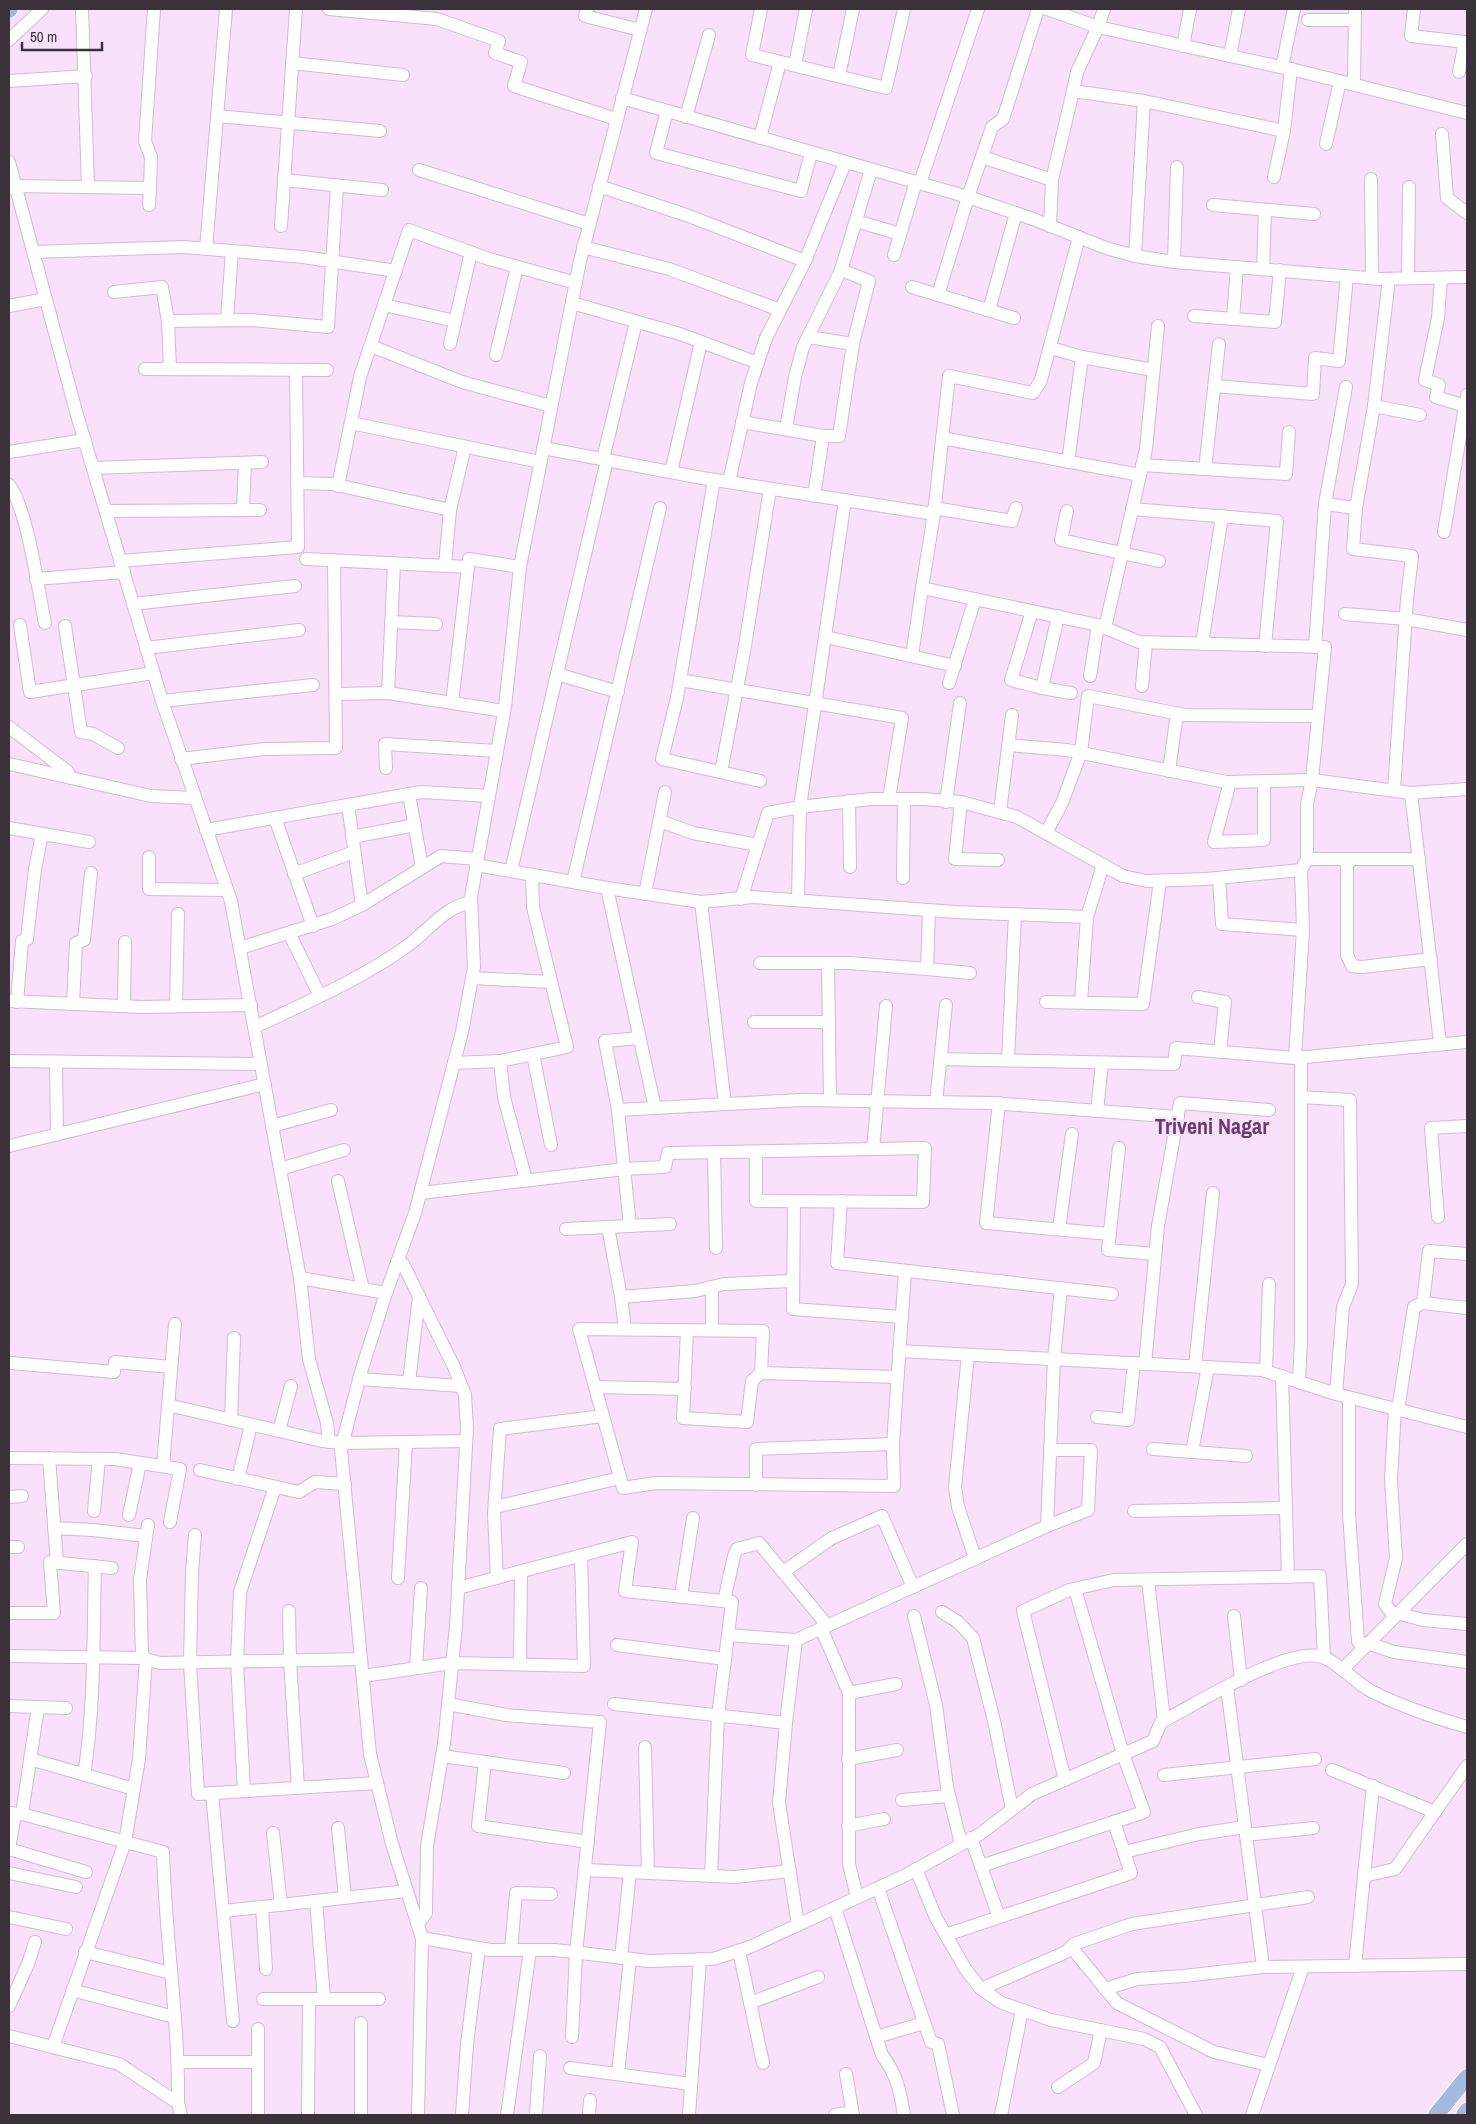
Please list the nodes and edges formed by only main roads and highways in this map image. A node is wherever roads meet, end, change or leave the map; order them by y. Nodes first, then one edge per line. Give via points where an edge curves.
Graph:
1 (1467, 2077) edge
2 (1467, 2111) edge
3 (1436, 2115) edge
4 (1464, 2115) edge

1 - 3 main road
2 - 4 main road

